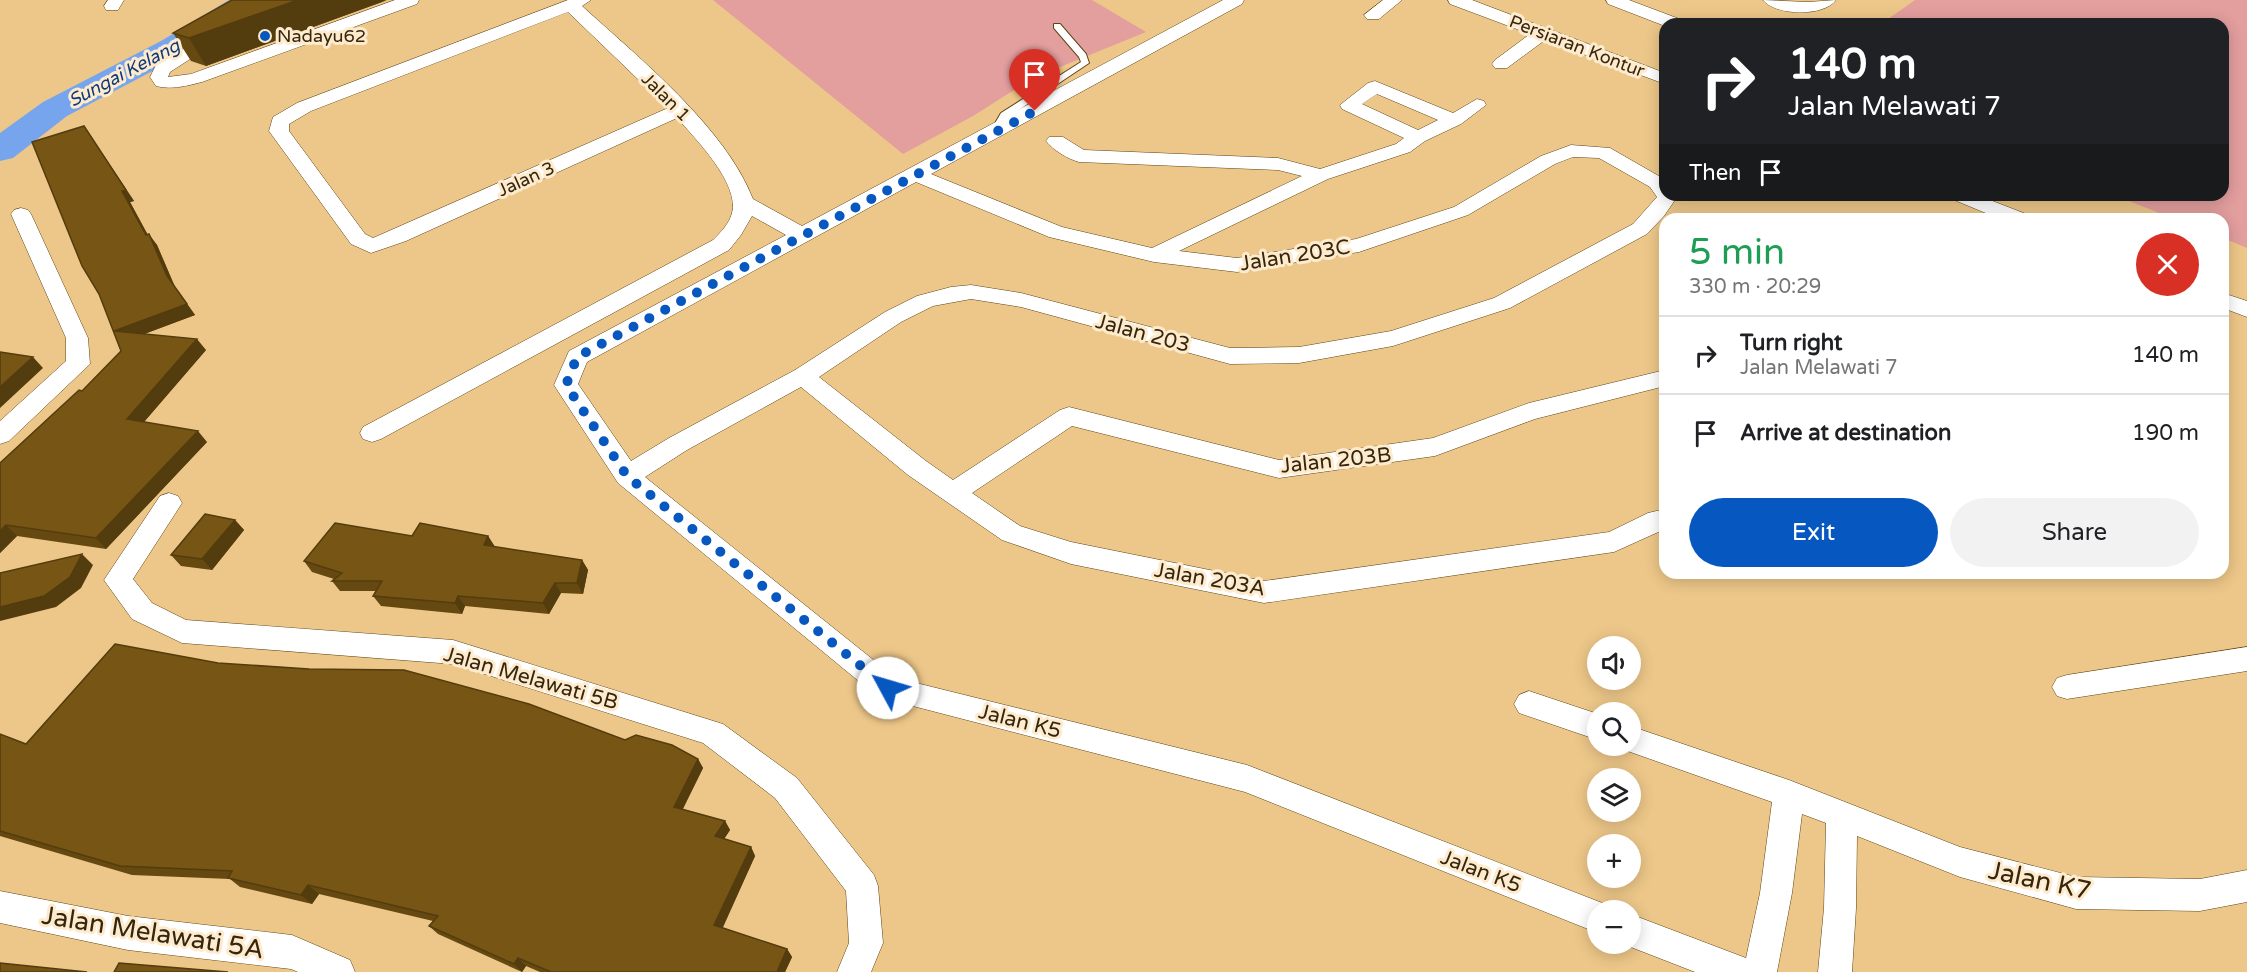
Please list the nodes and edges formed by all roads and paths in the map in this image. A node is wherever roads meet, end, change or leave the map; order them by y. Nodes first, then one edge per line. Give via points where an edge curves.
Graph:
1 (411, 0) edge
2 (1236, 0) edge
3 (1394, 0) edge
4 (1456, 0) edge
5 (1614, 0) edge
6 (1770, 0) edge
7 (1828, 0) edge
8 (577, 2) edge
9 (1373, 15) dead end
10 (1660, 18) edge
11 (1057, 26) dead end
12 (228, 29) edge
13 (1543, 33) junction
14 (1501, 64) dead end
15 (1659, 78) edge
16 (1477, 105) dead end
17 (680, 109) junction
18 (1454, 120) junction
19 (994, 133) junction
20 (1418, 137) junction
21 (1056, 141) dead end
22 (1629, 165) joint
23 (1321, 175) junction
24 (915, 176) junction
25 (1659, 186) edge
26 (1664, 201) edge
27 (1974, 201) edge
28 (744, 202) junction
29 (2004, 213) edge
30 (21, 214) dead end
31 (801, 234) junction
32 (1154, 255) junction
33 (2229, 302) edge
34 (2247, 310) edge
35 (803, 376) junction
36 (1659, 380) edge
37 (372, 433) dead end
38 (0, 435) edge
39 (627, 476) junction
40 (952, 493) junction
41 (169, 504) dead end
42 (1659, 520) edge
43 (2247, 659) edge
44 (2067, 687) dead end
45 (1529, 704) dead end
46 (1587, 723) edge
47 (1641, 743) edge
48 (1789, 794) junction
49 (1842, 816) junction
50 (2247, 886) edge
51 (0, 908) edge
52 (1587, 913) edge
53 (1641, 934) edge
54 (338, 972) edge
55 (854, 972) edge
56 (1738, 972) edge
57 (1760, 972) edge
58 (1835, 972) edge

1 - 12 street via 196,78 162,82 162,69
2 - 19 street
3 - 9 street
4 - 13 street, Persiaran Kontur
5 - 10 street
6 - 7 street via 1789,7 1823,5
8 - 17 street, Jalan 1
8 - 17 street, Jalan 3 via 304,107 280,121 279,131 358,239 371,246
11 - 19 lane via 1085,63 1004,115
13 - 14 street
13 - 15 street, Persiaran Kontur
16 - 18 street
17 - 28 street, Jalan 1 via 730,167
18 - 20 street
18 - 20 street via 1375,87 1349,105
19 - 24 street
20 - 23 street via 1403,148
21 - 23 street via 1079,156 1278,164
22 - 25 street, Jalan 203
22 - 32 street, Jalan 203C via 1603,152 1571,151 1548,160 1461,211 1359,245 1237,265
23 - 32 street
24 - 31 street
24 - 32 street, Jalan 203C via 1056,232
26 - 35 street, Jalan 203 via 1640,229 1502,303 1393,338 1299,355 1230,356 1021,300 971,292 925,301 892,317
27 - 29 street
28 - 31 street
28 - 37 street via 736,227 721,245
30 - 38 street via 77,338 78,364
31 - 39 street, Jalan K5 via 577,357 566,385
33 - 34 street
35 - 39 street, Jalan 203
35 - 40 street, Jalan 203A
36 - 40 street, Jalan 203B via 1529,412 1435,447 1279,469 1069,416
39 - 52 street, Jalan K5 via 888,688 1247,779
40 - 42 street, Jalan 203A via 1011,533 1071,553 1264,592 1614,542
41 - 55 street, Jalan Melawati 5B via 118,580 142,611 182,631 453,652 712,733 786,788 862,886 866,943
43 - 44 street
45 - 46 street
47 - 48 street, Jalan K7
48 - 49 street, Jalan K7
48 - 57 street via 1776,893
49 - 50 street, Jalan K7 via 1960,862 2076,893 2200,895
49 - 58 street
51 - 54 street, Jalan Melawati 5A via 128,933 292,952
53 - 56 street

